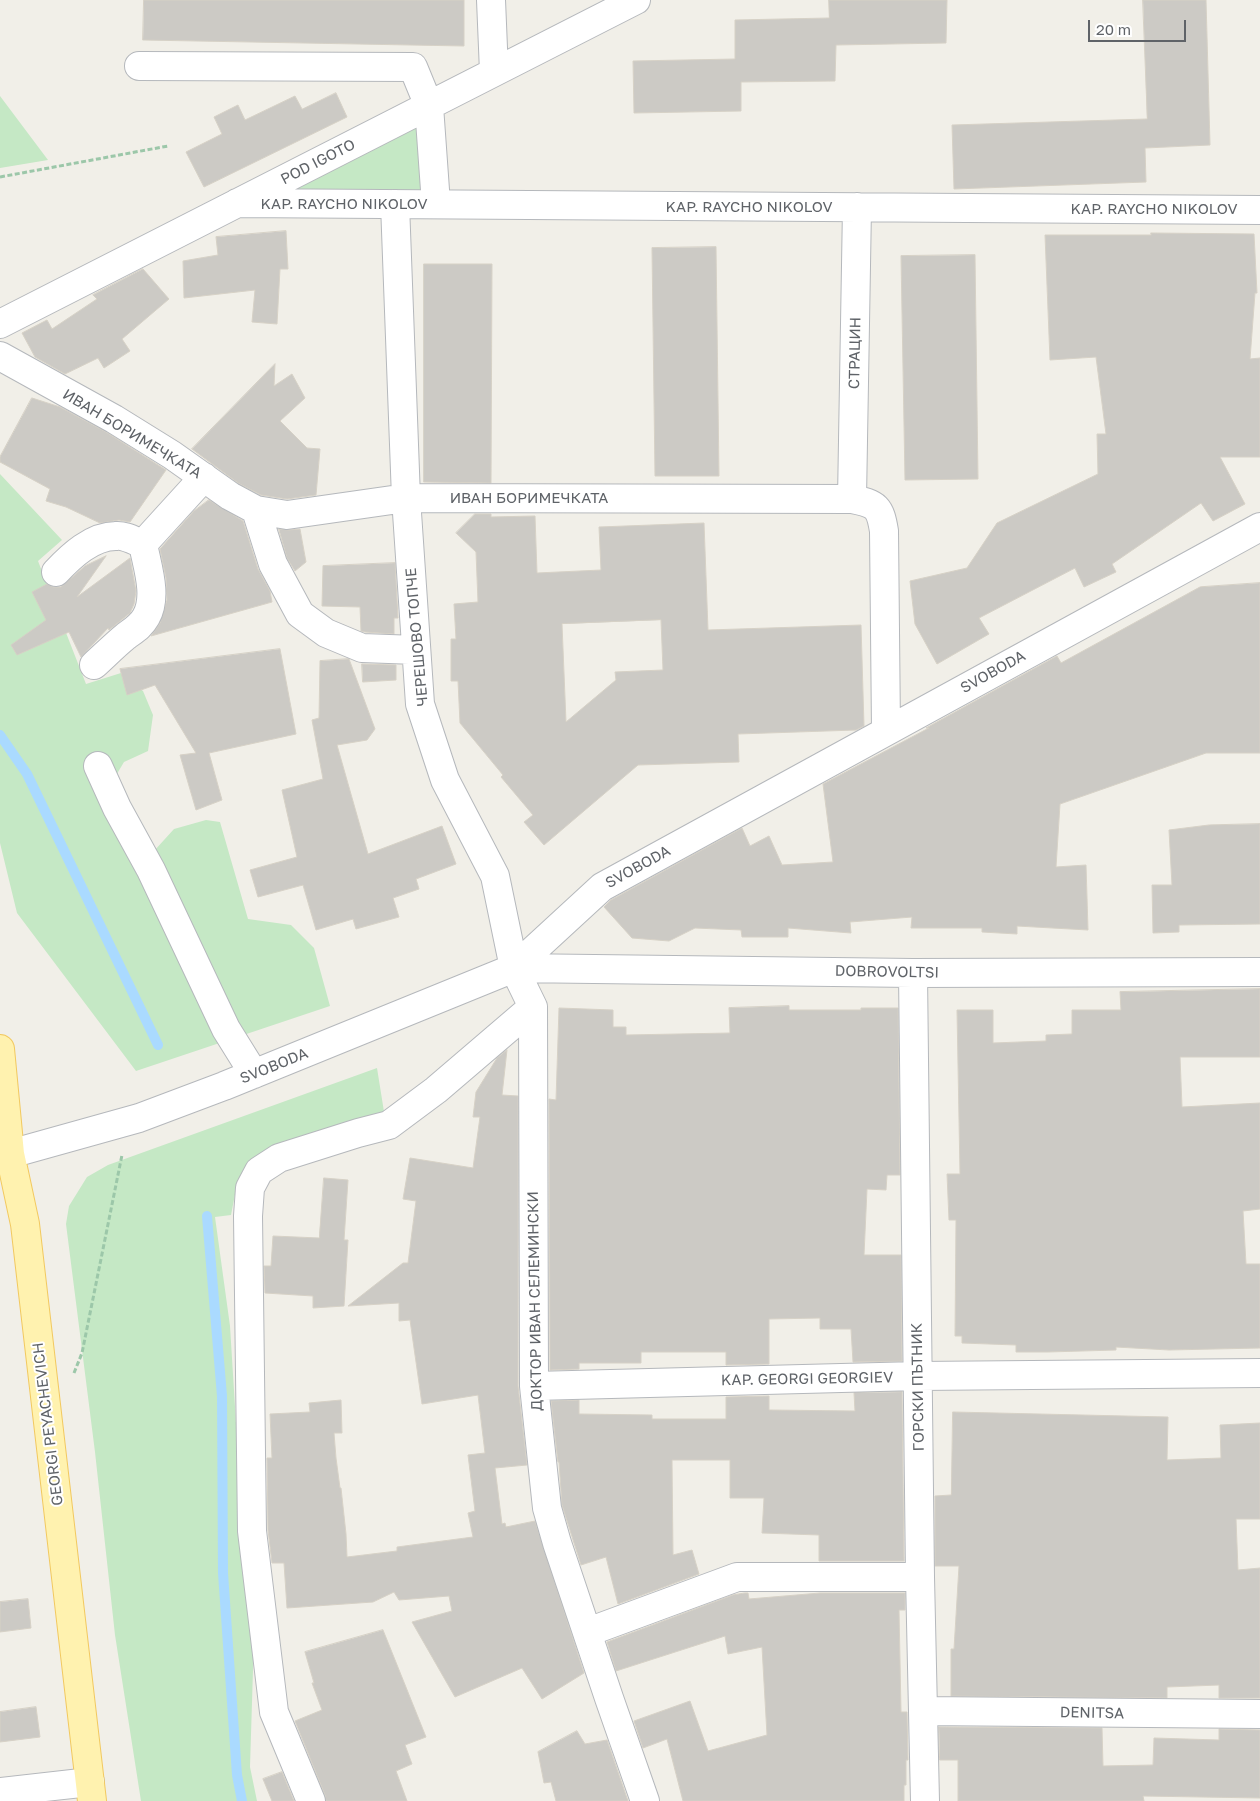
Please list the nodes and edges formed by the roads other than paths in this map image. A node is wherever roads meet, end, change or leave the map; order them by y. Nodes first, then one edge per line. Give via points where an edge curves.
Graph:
1 (491, 0) edge
2 (636, 0) edge
3 (139, 66) dead end
4 (494, 72) junction
5 (429, 106) junction
6 (238, 203) junction
7 (395, 204) junction
8 (436, 204) junction
9 (857, 207) junction
10 (1260, 210) edge
11 (0, 324) edge
12 (0, 356) edge
13 (204, 477) junction
14 (406, 498) junction
15 (852, 499) junction
16 (256, 510) junction
17 (1260, 527) edge
18 (143, 544) junction
19 (56, 572) dead end
20 (416, 650) junction
21 (94, 665) dead end
22 (886, 730) junction
23 (98, 766) dead end
24 (514, 968) junction
25 (1260, 972) edge
26 (913, 973) junction
27 (533, 1007) junction
28 (0, 1048) edge
29 (254, 1074) junction
30 (5, 1154) edge
31 (1260, 1373) edge
32 (918, 1376) junction
33 (534, 1386) junction
34 (920, 1577) junction
35 (588, 1632) junction
36 (924, 1711) junction
37 (1260, 1714) edge
38 (91, 1791) edge
39 (0, 1792) edge
40 (311, 1801) edge
41 (645, 1801) edge
42 (926, 1801) edge

1 - 4 street
2 - 4 street, POD IGOTO
3 - 5 street via 413,67
4 - 5 street, POD IGOTO
5 - 6 street, POD IGOTO
5 - 8 street
6 - 7 street, KAP. RAYCHO NIKOLOV
6 - 11 street, POD IGOTO
7 - 8 street, KAP. RAYCHO NIKOLOV
7 - 14 street, ЧЕРЕШОВО ТОПЧЕ
8 - 9 street, KAP. RAYCHO NIKOLOV
9 - 10 street, KAP. RAYCHO NIKOLOV
9 - 15 street, СТРАЦИН
12 - 13 street, ИВАН БОРИМЕЧКАТА via 114,419
13 - 16 street, ИВАН БОРИМЕЧКАТА
13 - 18 street
14 - 15 street, ИВАН БОРИМЕЧКАТА
14 - 16 street, ИВАН БОРИМЕЧКАТА via 287,515
14 - 20 street, ЧЕРЕШОВО ТОПЧЕ
15 - 22 street, ИВАН БОРИМЕЧКАТА via 870,503 881,514 884,531
16 - 20 street via 273,564 300,614 326,633 362,648
17 - 22 street, SVOBODA
18 - 19 street via 117,535 99,539 72,555
18 - 21 street via 151,598 147,616 139,627
20 - 24 street, ЧЕРЕШОВО ТОПЧЕ via 420,704 445,780 495,876
22 - 24 street, SVOBODA via 602,887
23 - 29 street via 226,1029
24 - 26 street, DOBROVOLTSI
24 - 27 street, ДОКТОР ИВАН СЕЛЕМИНСКИ
24 - 29 street, SVOBODA
25 - 26 street, DOBROVOLTSI
26 - 32 street, ГОРСКИ ПЪТНИК
27 - 33 street, ДОКТОР ИВАН СЕЛЕМИНСКИ
27 - 40 street via 436,1090 389,1125 278,1158 259,1171 250,1188 252,1531 274,1712
28 - 30 main road, GEORGI PEYACHEVICH
29 - 30 street, SVOBODA via 134,1119
30 - 38 main road, GEORGI PEYACHEVICH via 25,1224
31 - 32 street, KAP. GEORGI GEORGIEV
32 - 33 street, KAP. GEORGI GEORGIEV
32 - 34 street, ГОРСКИ ПЪТНИК
33 - 35 street, ДОКТОР ИВАН СЕЛЕМИНСКИ via 547,1508
34 - 35 street via 737,1577
34 - 36 street, ГОРСКИ ПЪТНИК
35 - 41 street, ДОКТОР ИВАН СЕЛЕМИНСКИ
36 - 37 street, DENITSA
36 - 42 street, ГОРСКИ ПЪТНИК
38 - 39 street

